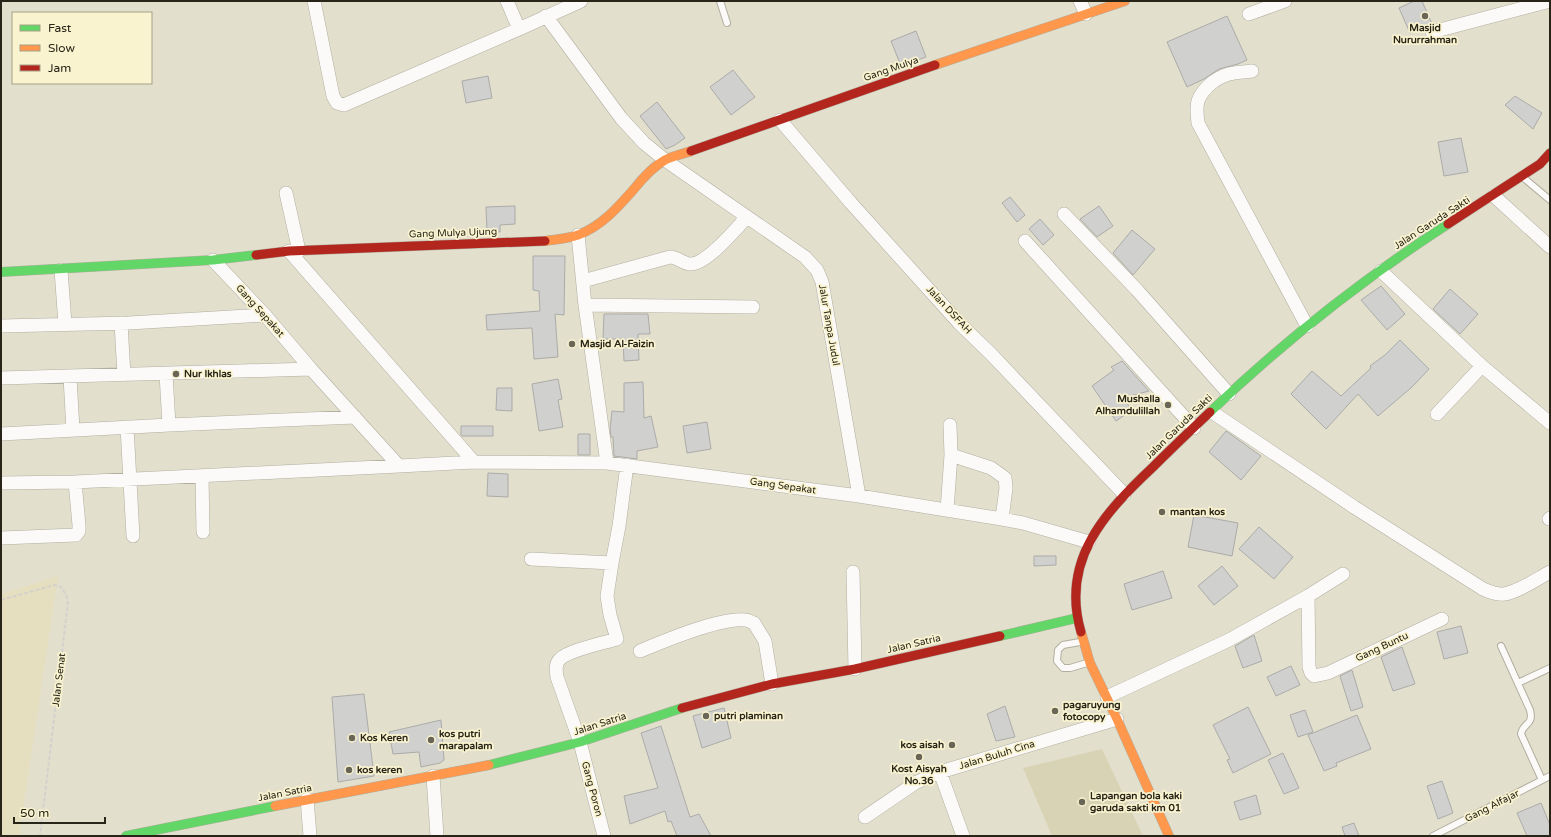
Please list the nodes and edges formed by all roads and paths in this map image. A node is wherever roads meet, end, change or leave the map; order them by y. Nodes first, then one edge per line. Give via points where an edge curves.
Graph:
1 (507, 1) edge
2 (581, 1) edge
3 (720, 1) edge
4 (1080, 1) edge
5 (1125, 1) edge
6 (1285, 1) edge
7 (1550, 1) edge
8 (318, 3) edge
9 (1086, 14) junction
10 (1249, 14) dead end
11 (546, 16) junction
12 (727, 23) dead end
13 (519, 29) junction
14 (1432, 32) dead end
15 (1252, 71) dead end
16 (780, 120) junction
17 (1550, 154) edge
18 (665, 160) junction
19 (1522, 176) junction
20 (286, 193) dead end
21 (1494, 196) junction
22 (1550, 200) edge
23 (1064, 214) dead end
24 (747, 217) junction
25 (578, 236) junction
26 (1025, 241) dead end
27 (1550, 247) edge
28 (294, 251) junction
29 (213, 260) junction
30 (61, 270) junction
31 (1381, 270) junction
32 (1, 272) edge
33 (583, 281) junction
34 (585, 305) junction
35 (753, 307) dead end
36 (265, 315) junction
37 (121, 323) junction
38 (65, 324) junction
39 (1, 326) edge
40 (1307, 326) junction
41 (1482, 366) junction
42 (311, 369) junction
43 (166, 374) junction
44 (124, 375) junction
45 (70, 377) junction
46 (1, 378) edge
47 (1229, 394) junction
48 (1212, 412) junction
49 (1437, 414) dead end
50 (355, 418) junction
51 (1550, 423) edge
52 (169, 425) junction
53 (950, 425) dead end
54 (127, 427) junction
55 (1194, 428) junction
56 (73, 430) junction
57 (1, 434) edge
58 (951, 455) junction
59 (474, 462) junction
60 (607, 463) junction
61 (627, 465) junction
62 (399, 466) junction
63 (202, 476) junction
64 (130, 478) junction
65 (75, 482) junction
66 (1, 483) edge
67 (1124, 494) junction
68 (859, 496) junction
69 (947, 510) junction
70 (1002, 519) junction
71 (203, 532) dead end
72 (133, 536) dead end
73 (1, 538) edge
74 (1089, 542) junction
75 (531, 559) dead end
76 (612, 563) junction
77 (853, 572) dead end
78 (1550, 572) edge
79 (1343, 574) dead end
80 (1308, 596) junction
81 (1, 600) edge
82 (1077, 618) junction
83 (1442, 619) dead end
84 (1083, 641) junction
85 (1501, 646) dead end
86 (640, 651) dead end
87 (1090, 663) junction
88 (1550, 668) edge
89 (856, 669) junction
90 (1518, 683) junction
91 (772, 684) junction
92 (1108, 697) junction
93 (1117, 719) junction
94 (580, 742) junction
95 (940, 772) junction
96 (433, 776) junction
97 (1550, 776) edge
98 (1542, 780) junction
99 (307, 799) junction
100 (865, 817) dead end
101 (40, 836) edge
102 (126, 836) edge
103 (310, 836) edge
104 (437, 836) edge
105 (604, 836) edge
106 (963, 836) edge
107 (1170, 836) edge
108 (1433, 836) edge

1 - 13 street
2 - 11 street
3 - 12 lane
4 - 9 street
5 - 9 main road, Gang Mulya
6 - 10 street
7 - 14 street
8 - 13 street via 333,96 338,103 344,105
9 - 16 main road, Gang Mulya
11 - 13 street
11 - 18 street, Jalur Tanpa Judul via 621,118 644,143
15 - 40 street via 1222,76 1204,90 1196,111 1198,123
16 - 18 main road, Gang Mulya
16 - 67 street, Jalan DSFAH via 959,323
17 - 19 main road, Jalan Garuda Sakti
18 - 24 street, Jalur Tanpa Judul
18 - 25 main road, Gang Mulya Ujung via 644,178 610,216
19 - 21 main road, Jalan Garuda Sakti
19 - 22 lane
20 - 28 street
21 - 27 street
21 - 31 main road, Jalan Garuda Sakti
23 - 47 street via 1137,290
24 - 33 street via 718,247 699,262 690,264 670,257
24 - 68 street, Jalur Tanpa Judul via 809,261 820,276
25 - 28 main road, Gang Mulya Ujung via 537,242
25 - 33 street
26 - 55 street
28 - 29 main road, Gang Mulya Ujung
28 - 59 street
29 - 30 main road
29 - 36 street, Gang Sepakat
30 - 32 main road
30 - 38 street
31 - 40 main road, Jalan Garuda Sakti
31 - 41 street
33 - 34 street
34 - 35 street
34 - 60 street
36 - 37 street
36 - 42 street, Gang Sepakat
37 - 38 street
37 - 44 street
38 - 39 street
40 - 47 main road, Jalan Garuda Sakti
41 - 49 street
41 - 51 street
42 - 43 street
42 - 50 street, Gang Sepakat
43 - 44 street
43 - 52 street
44 - 45 street
45 - 46 street
45 - 56 street
47 - 48 main road, Jalan Garuda Sakti
48 - 55 main road, Jalan Garuda Sakti
48 - 78 street via 1483,589 1506,594
50 - 52 street
50 - 62 street, Gang Sepakat
52 - 54 street
53 - 58 street
54 - 56 street
54 - 64 street
55 - 67 main road, Jalan Garuda Sakti
56 - 57 street
58 - 69 street
58 - 70 street via 991,468 1003,476 1006,488
59 - 60 street, Gang Sepakat
59 - 62 street, Gang Sepakat
60 - 61 street, Gang Sepakat
61 - 68 street, Gang Sepakat
61 - 76 street
62 - 63 street
63 - 64 street
63 - 71 street
64 - 65 street
64 - 72 street
65 - 66 street
65 - 73 street via 79,525 76,535
67 - 74 main road, Jalan Garuda Sakti via 1100,523
68 - 69 street, Gang Sepakat
69 - 70 street, Gang Sepakat
70 - 74 street, Gang Sepakat
74 - 82 main road, Jalan Garuda Sakti via 1078,577
75 - 76 street
76 - 94 street, Gang Poron via 607,596 617,639 569,654 560,659 556,667 557,677
77 - 89 street
79 - 80 street
80 - 83 street, Gang Buntu via 1309,667 1314,676 1328,673
80 - 92 street via 1229,640
81 - 101 path, Jalan Senat via 54,585 61,587 68,602
82 - 84 main road, Jalan Garuda Sakti
82 - 89 main road, Jalan Satria
84 - 87 main road, Jalan Garuda Sakti
84 - 87 lane via 1063,645 1058,650 1057,660 1063,668
85 - 90 lane
86 - 91 street via 710,626 745,620 754,623 765,641
87 - 92 main road, Jalan Garuda Sakti
88 - 90 lane
89 - 91 main road, Jalan Satria
90 - 98 lane via 1531,716 1521,734
91 - 94 main road, Jalan Satria via 686,707
92 - 93 main road, Jalan Garuda Sakti
93 - 95 street, Jalan Buluh Cina
93 - 107 main road, Jalan Garuda Sakti
94 - 96 main road, Jalan Satria via 500,763
94 - 105 street, Gang Poron
95 - 100 street, Jalan Buluh Cina via 915,784
95 - 106 street
96 - 99 main road, Jalan Satria
96 - 104 street
97 - 98 lane, Gang Alfajar
98 - 108 lane, Gang Alfajar
99 - 102 main road, Jalan Satria via 183,827
99 - 103 street

